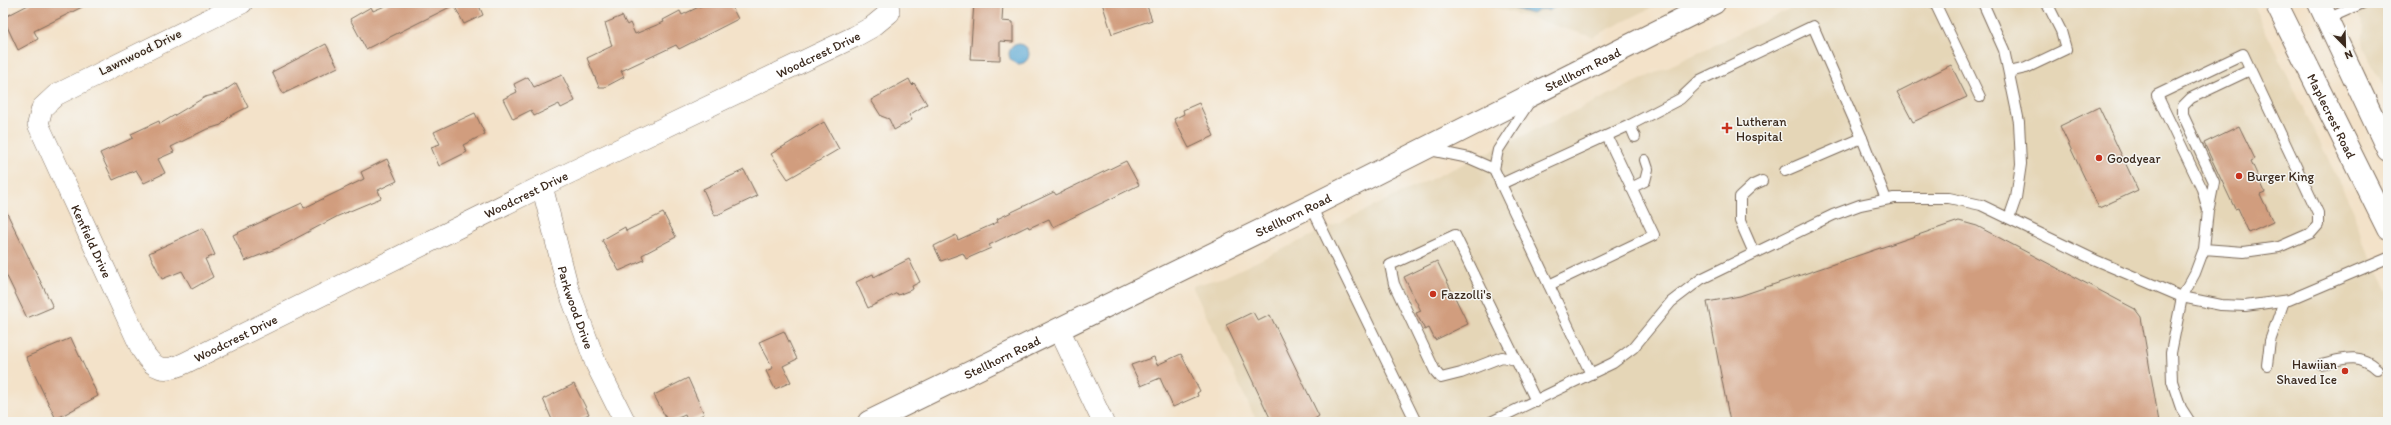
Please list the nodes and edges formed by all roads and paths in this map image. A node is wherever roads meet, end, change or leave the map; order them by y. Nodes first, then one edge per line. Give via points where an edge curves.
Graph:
1 (242, 3) edge
2 (1714, 3) edge
3 (1935, 3) edge
4 (1983, 3) edge
5 (2047, 3) edge
6 (2276, 3) edge
7 (2363, 3) edge
8 (889, 8) edge
9 (2323, 11) edge
10 (2250, 70) junction
11 (2009, 72) junction
12 (1535, 93) junction
13 (1980, 96) dead end
14 (42, 108) joint
15 (1630, 125) junction
16 (1607, 136) junction
17 (1635, 137) dead end
18 (1862, 138) junction
19 (1424, 149) junction
20 (2388, 150) edge
21 (1645, 160) dead end
22 (1494, 169) junction
23 (1785, 171) dead end
24 (1762, 181) dead end
25 (1501, 184) junction
26 (542, 186) junction
27 (1631, 188) junction
28 (1886, 199) junction
29 (1311, 206) junction
30 (2208, 210) junction
31 (2009, 218) junction
32 (2388, 229) edge
33 (2204, 249) junction
34 (1754, 253) junction
35 (2388, 258) edge
36 (1549, 285) junction
37 (2182, 297) junction
38 (2284, 301) junction
39 (1060, 329) junction
40 (1516, 360) junction
41 (2321, 364) dead end
42 (2267, 365) dead end
43 (160, 368) joint
44 (2378, 369) dead end
45 (1591, 374) junction
46 (1536, 400) junction
47 (624, 422) edge
48 (869, 422) edge
49 (1103, 422) edge
50 (1416, 422) edge
51 (1491, 422) edge
52 (2190, 422) edge

1 - 14 street, Lawnwood Drive via 77,83 56,95
2 - 12 main road, Stellhorn Road
3 - 13 lane
4 - 11 lane via 2004,50
5 - 11 lane via 2061,31 2066,49 2026,68
6 - 32 main road, Maplecrest Road
7 - 9 lane
8 - 26 street, Woodcrest Drive via 872,27 854,37
9 - 20 main road
10 - 30 lane via 2191,98 2182,106 2183,115 2214,182
10 - 30 lane via 2243,54 2157,95 2202,189
10 - 33 lane via 2318,213 2318,225 2311,234 2296,241 2262,251
11 - 31 lane via 2019,122 2021,164 2016,198
12 - 19 main road, Stellhorn Road
12 - 22 lane via 1498,150
14 - 43 street, Kenfield Drive via 38,124 44,140 142,350 149,362
15 - 16 lane
15 - 17 lane
15 - 18 lane via 1680,99 1700,80 1813,26
16 - 25 lane
16 - 27 lane
18 - 23 lane
18 - 28 lane
19 - 22 lane via 1469,158
19 - 29 main road, Stellhorn Road
21 - 27 lane via 1648,169 1645,181
22 - 25 lane
24 - 34 lane via 1753,185 1740,197 1740,221
25 - 36 lane
26 - 43 street, Woodcrest Drive via 172,369
26 - 47 street, Parkwood Drive via 568,288 596,364
27 - 36 lane via 1654,235
28 - 31 lane via 1949,198 1981,206
28 - 34 lane via 1833,215
29 - 39 main road, Stellhorn Road
29 - 50 lane
30 - 33 lane
31 - 37 lane via 2095,260
33 - 37 lane via 2195,274
34 - 45 lane via 1701,279 1685,290 1633,348 1613,363
35 - 38 lane
36 - 45 lane
37 - 38 lane via 2221,305 2245,306
37 - 52 lane via 2171,353 2172,381 2181,408
38 - 42 lane via 2270,341
39 - 48 main road, Stellhorn Road
39 - 49 street
40 - 40 lane via 1455,235 1390,265 1394,284 1435,371 1441,378 1502,357
40 - 46 lane
41 - 44 lane via 2354,358 2368,360
45 - 46 lane
46 - 51 lane

